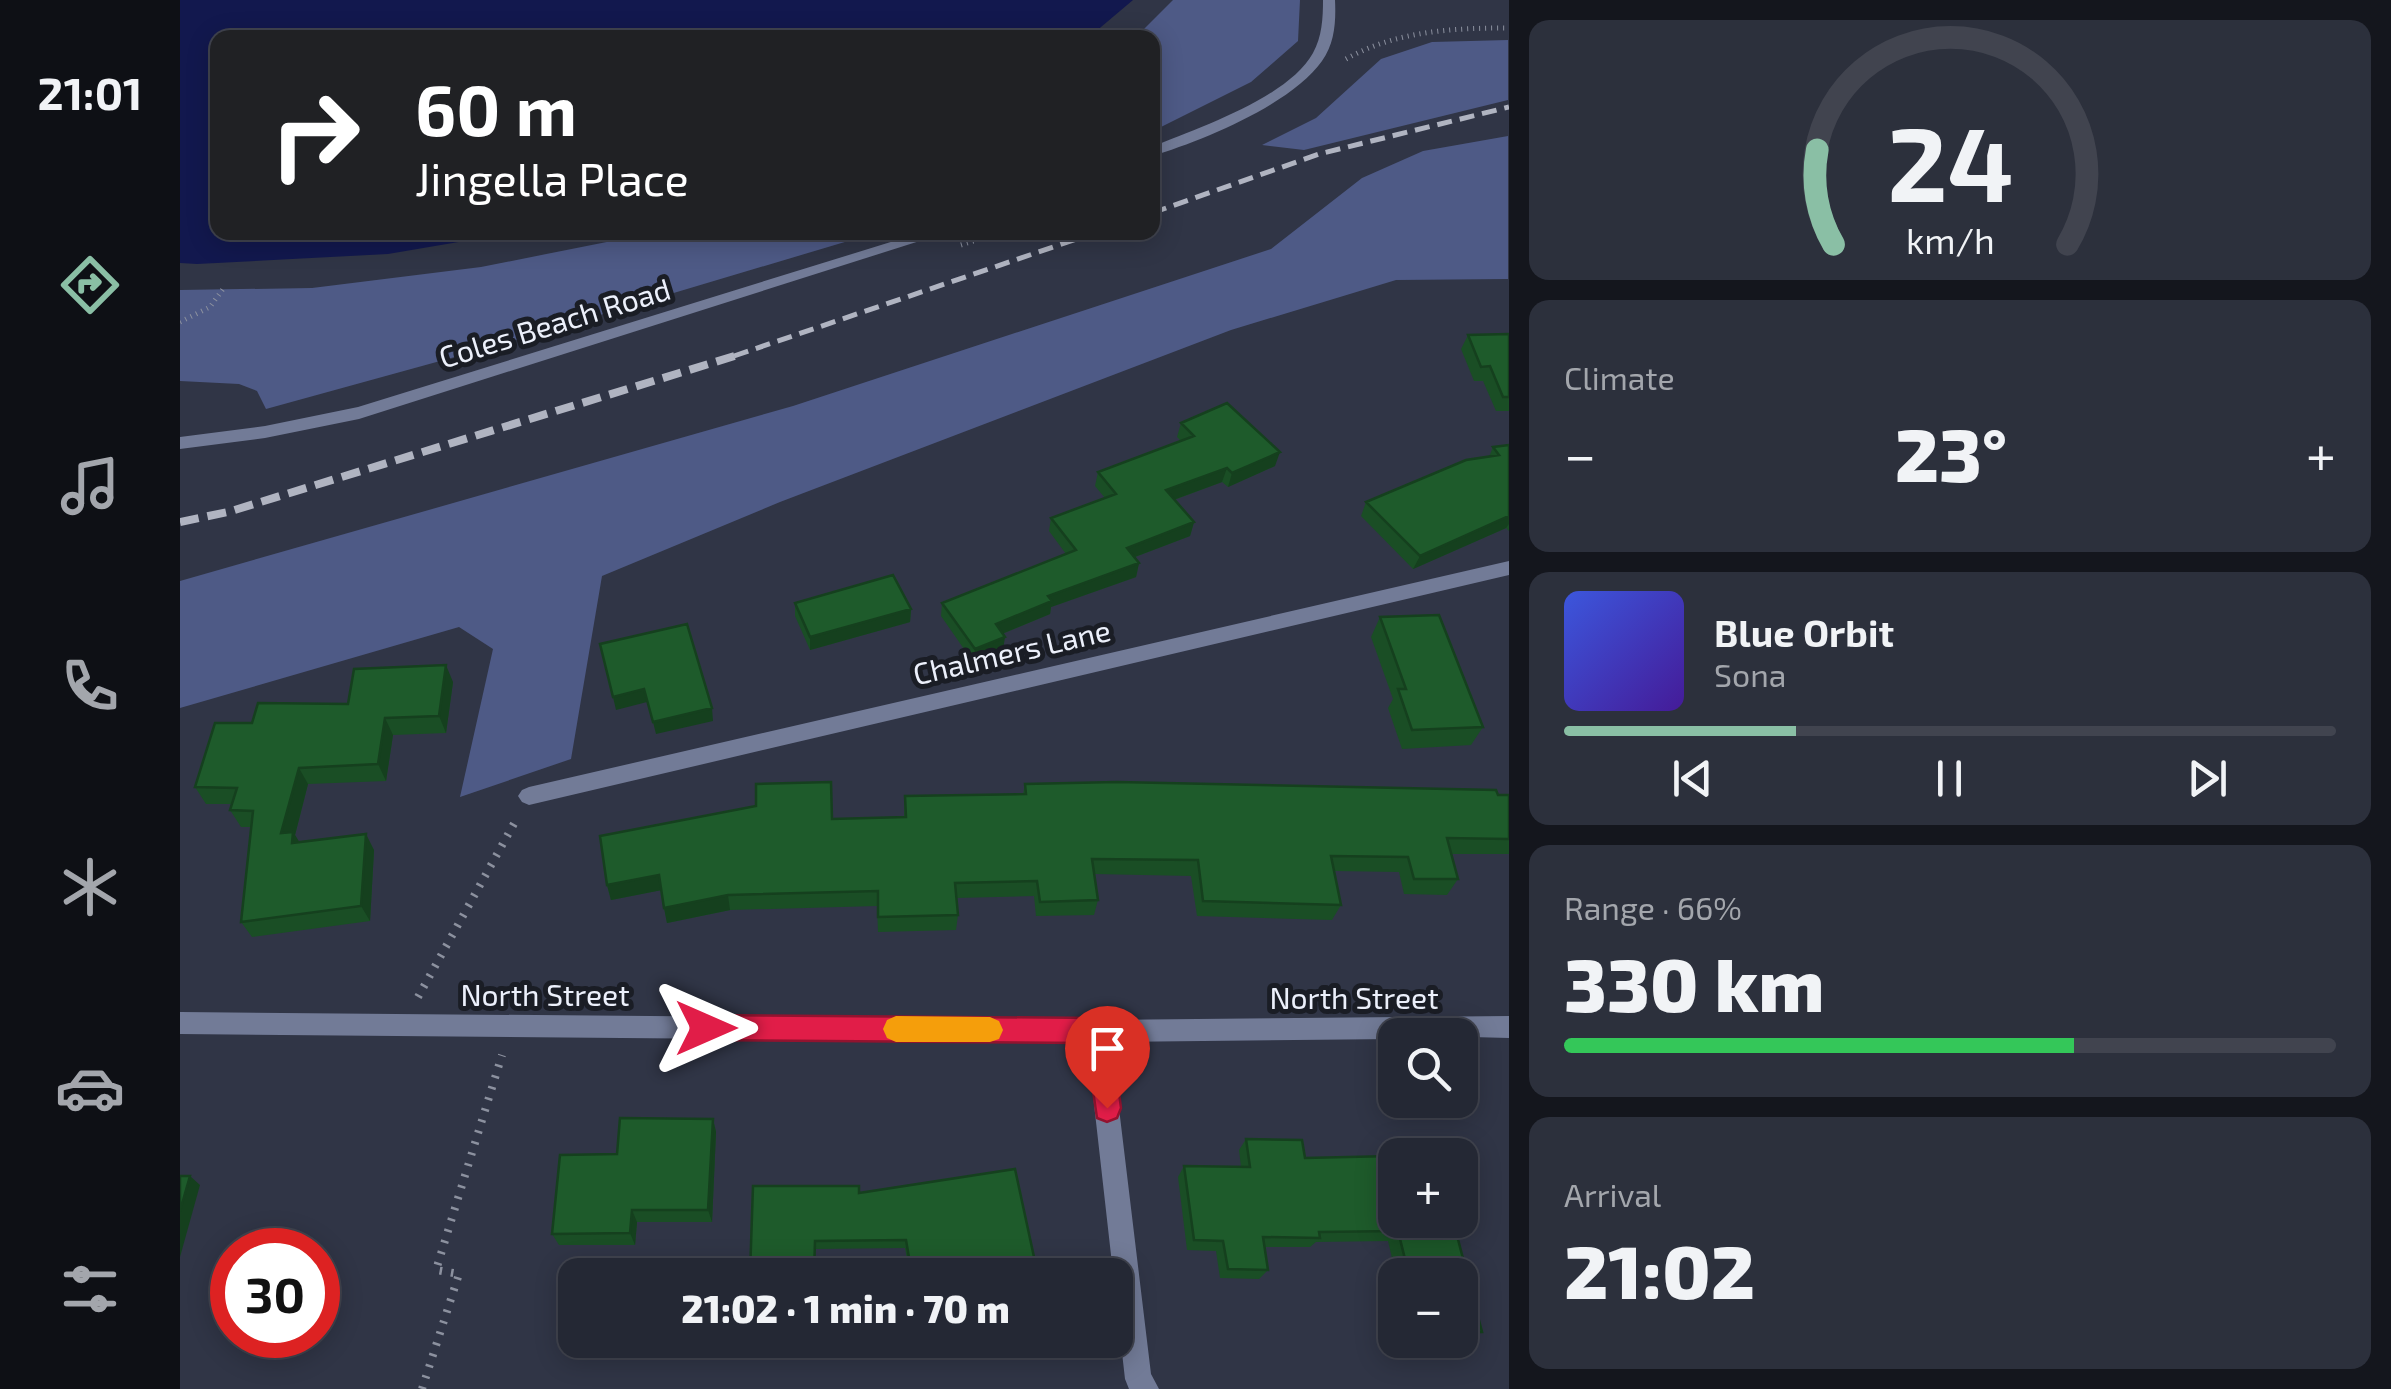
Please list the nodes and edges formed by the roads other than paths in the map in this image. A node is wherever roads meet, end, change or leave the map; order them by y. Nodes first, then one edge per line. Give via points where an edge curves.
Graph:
1 (1329, 0) edge
2 (1160, 148) edge
3 (914, 240) edge
4 (180, 443) edge
5 (1508, 568) edge
6 (529, 796) road end
7 (180, 1023) edge
8 (1508, 1028) edge
9 (1098, 1031) junction
10 (1145, 1389) edge

1 - 2 street via 1330,28 1302,76
3 - 4 street, Coles Beach Road via 358,413
5 - 6 street, Chalmers Lane
7 - 9 street, North Street
8 - 9 street, North Street
9 - 10 street via 1138,1379

